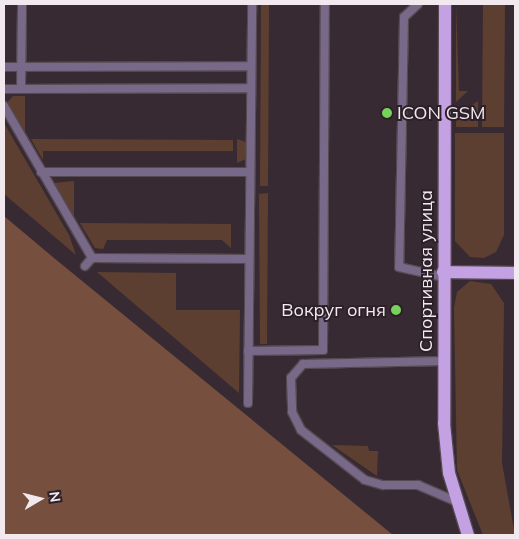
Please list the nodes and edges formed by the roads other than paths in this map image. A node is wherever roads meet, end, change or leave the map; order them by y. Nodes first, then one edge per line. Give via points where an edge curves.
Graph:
1 (22, 4) edge
2 (252, 4) edge
3 (324, 4) edge
4 (418, 4) edge
5 (445, 4) edge
6 (251, 66) junction
7 (4, 67) edge
8 (22, 67) junction
9 (251, 88) junction
10 (4, 89) edge
11 (21, 89) junction
12 (4, 106) edge
13 (41, 172) junction
14 (250, 172) junction
15 (92, 258) junction
16 (249, 259) junction
17 (85, 266) dead end
18 (515, 273) edge
19 (443, 274) junction
20 (248, 351) junction
21 (444, 361) junction
22 (248, 403) dead end
23 (456, 501) junction
24 (468, 535) edge

1 - 8 lane
2 - 6 lane
3 - 20 lane via 323,350
4 - 19 lane via 404,17 399,267
5 - 19 main road, Спортивная улица
6 - 8 lane
6 - 9 lane
7 - 8 lane
8 - 11 lane
9 - 11 lane
9 - 14 lane
10 - 11 lane
12 - 13 lane
13 - 14 lane
13 - 15 lane
14 - 16 lane
15 - 16 lane
15 - 17 lane
16 - 20 lane
18 - 19 main road
19 - 21 main road, Спортивная улица
20 - 22 lane
21 - 23 main road, Спортивная улица via 446,455
21 - 23 lane via 303,364 291,378 292,412 301,430 365,480 383,485 418,484
23 - 24 main road, Спортивная улица

